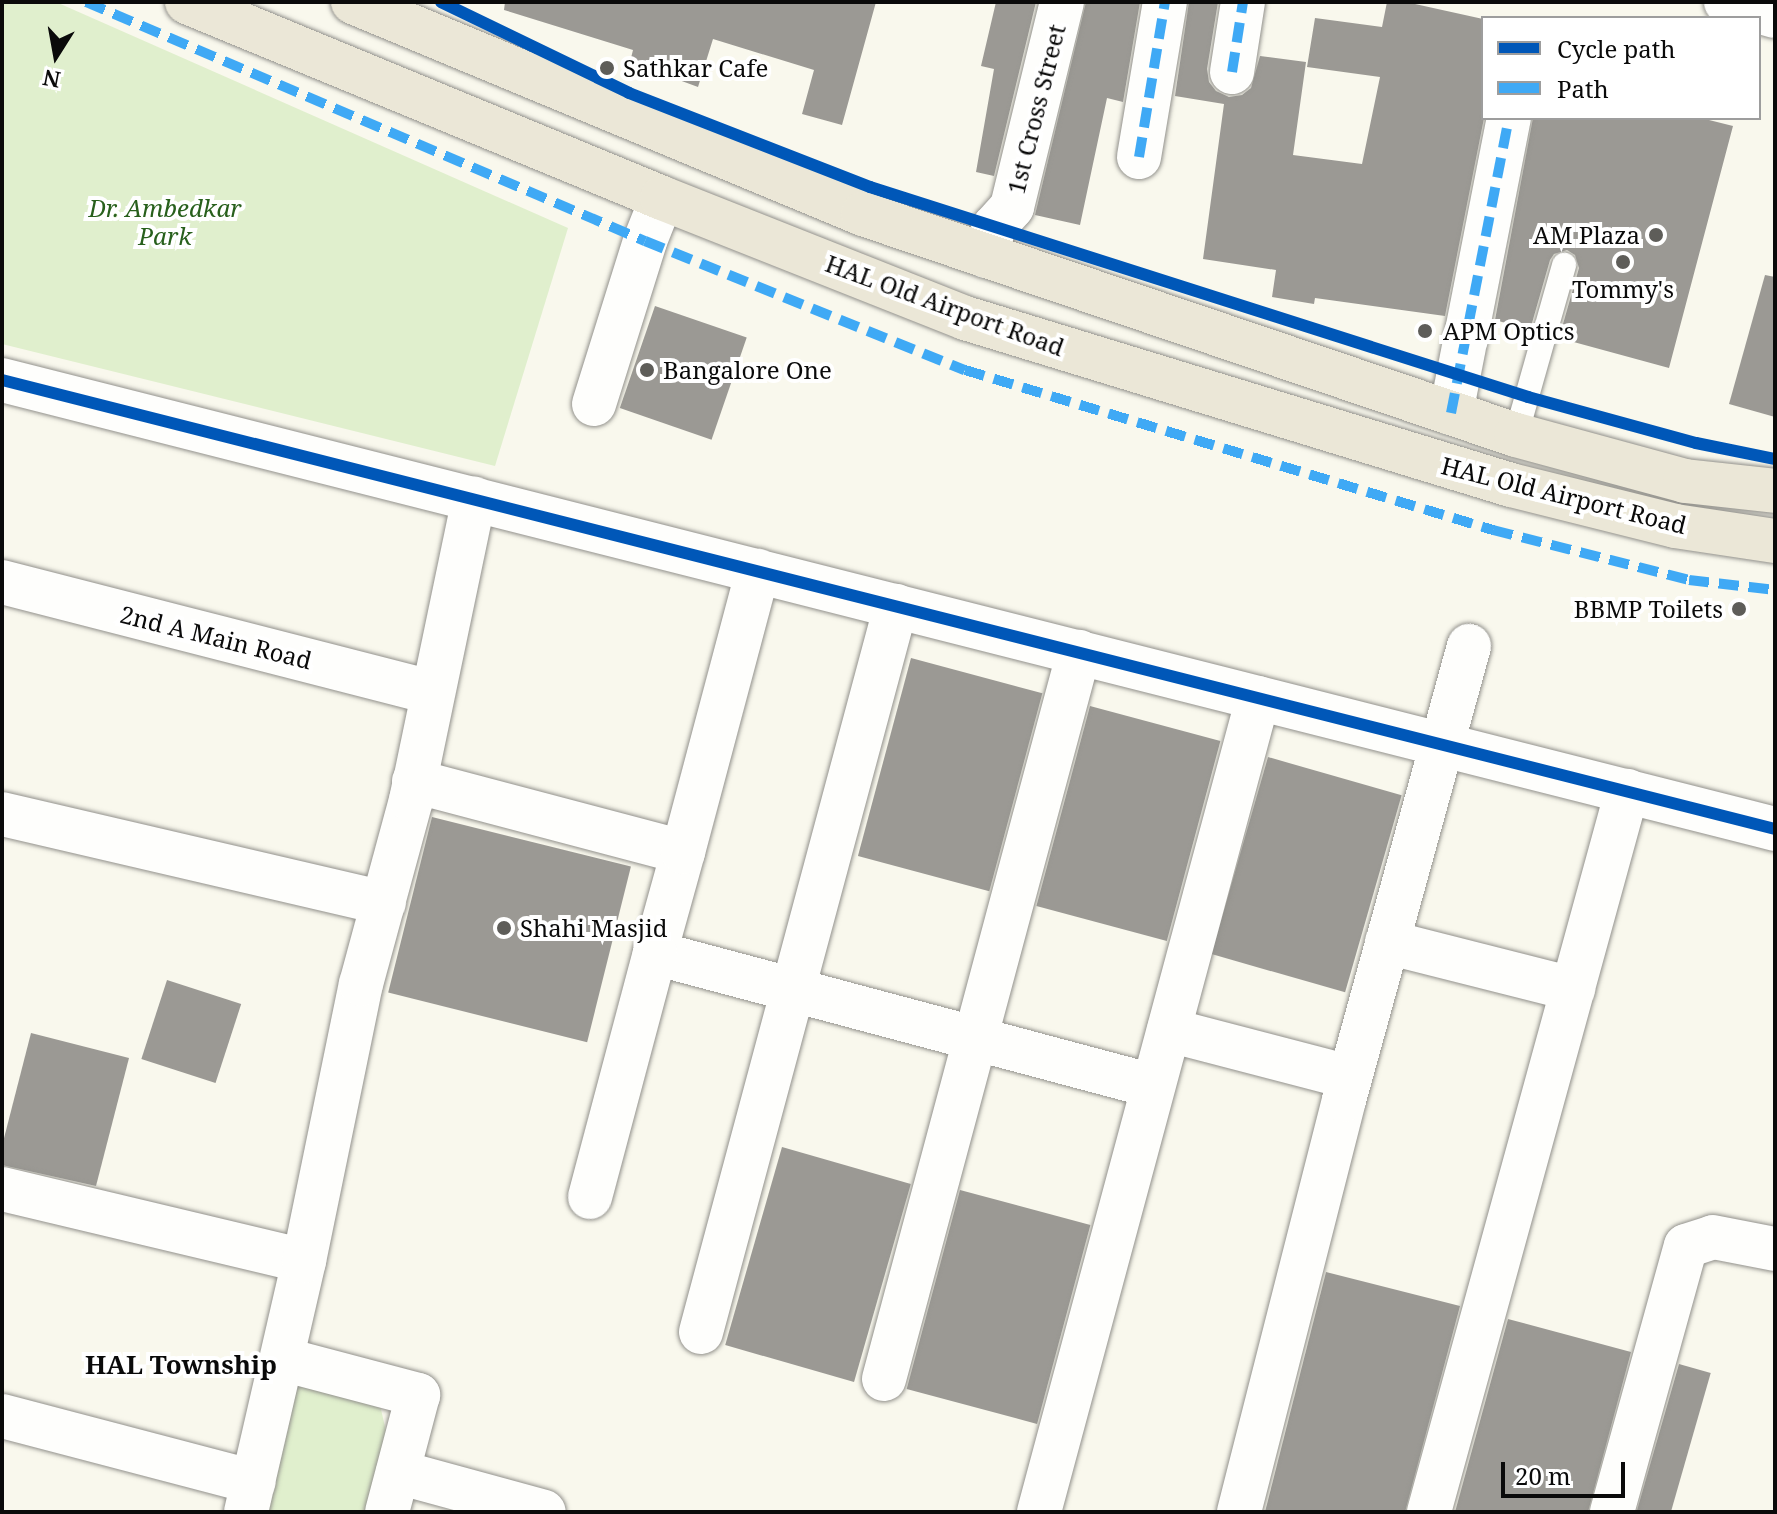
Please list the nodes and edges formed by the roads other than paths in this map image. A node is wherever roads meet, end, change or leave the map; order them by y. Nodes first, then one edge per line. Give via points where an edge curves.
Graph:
1 (187, 2) edge
2 (353, 2) edge
3 (1062, 2) edge
4 (1165, 2) edge
5 (1243, 2) edge
6 (1726, 2) edge
7 (1775, 16) edge
8 (1232, 72) dead end
9 (1509, 120) edge
10 (1139, 157) dead end
11 (662, 198) junction
12 (986, 256) junction
13 (1564, 265) dead end
14 (2, 380) edge
15 (594, 404) dead end
16 (1451, 413) junction
17 (1516, 435) junction
18 (1685, 481) junction
19 (1775, 491) edge
20 (474, 499) junction
21 (1675, 526) junction
22 (1775, 541) edge
23 (758, 571) junction
24 (2, 582) edge
25 (896, 606) junction
26 (1469, 646) dead end
27 (1079, 652) junction
28 (431, 692) junction
29 (1258, 698) junction
30 (1441, 744) junction
31 (414, 781) junction
32 (1627, 791) junction
33 (2, 814) edge
34 (1775, 829) edge
35 (683, 852) junction
36 (384, 903) junction
37 (1387, 942) junction
38 (655, 953) junction
39 (1573, 989) junction
40 (793, 991) junction
41 (1169, 1030) junction
42 (976, 1039) junction
43 (1350, 1077) junction
44 (1153, 1086) junction
45 (2, 1189) edge
46 (590, 1197) dead end
47 (1775, 1249) edge
48 (304, 1261) junction
49 (701, 1332) dead end
50 (282, 1359) junction
51 (884, 1379) dead end
52 (2, 1416) edge
53 (392, 1492) edge
54 (250, 1497) edge
55 (544, 1512) edge
56 (1039, 1512) edge
57 (1239, 1512) edge
58 (1429, 1512) edge
59 (1612, 1512) edge

1 - 11 main road, HAL Old Airport Road
2 - 12 main road, HAL Old Airport Road via 863,214
3 - 12 street, 1st Cross Street via 1012,207 994,227
4 - 10 street
5 - 8 street
6 - 7 street
9 - 16 street
11 - 15 street
11 - 21 main road, HAL Old Airport Road via 965,318 1511,485
12 - 16 main road, HAL Old Airport Road
13 - 17 lane
14 - 20 street
16 - 17 main road, HAL Old Airport Road
17 - 18 main road, HAL Old Airport Road
18 - 19 main road, HAL Old Airport Road
18 - 21 main road
20 - 23 street
20 - 28 street
21 - 22 main road, HAL Old Airport Road
23 - 25 street
23 - 35 street
24 - 28 street, 2nd A Main Road
25 - 27 street
25 - 40 street
26 - 30 street
27 - 29 street
27 - 42 street
28 - 31 street
29 - 30 street
29 - 41 street
30 - 32 street
30 - 37 street
31 - 35 street
31 - 36 street
32 - 34 street
32 - 39 street
33 - 36 street
35 - 38 street
36 - 48 street via 361,984
37 - 39 street
37 - 43 street
38 - 40 street
38 - 46 street
39 - 58 street
40 - 42 street
40 - 49 street
41 - 43 street
41 - 44 street
42 - 44 street
42 - 51 street
43 - 57 street
44 - 56 street
45 - 48 street
47 - 59 street via 1713,1237 1686,1246
48 - 50 street
50 - 53 street via 418,1395
50 - 54 street
52 - 54 street
53 - 55 street

